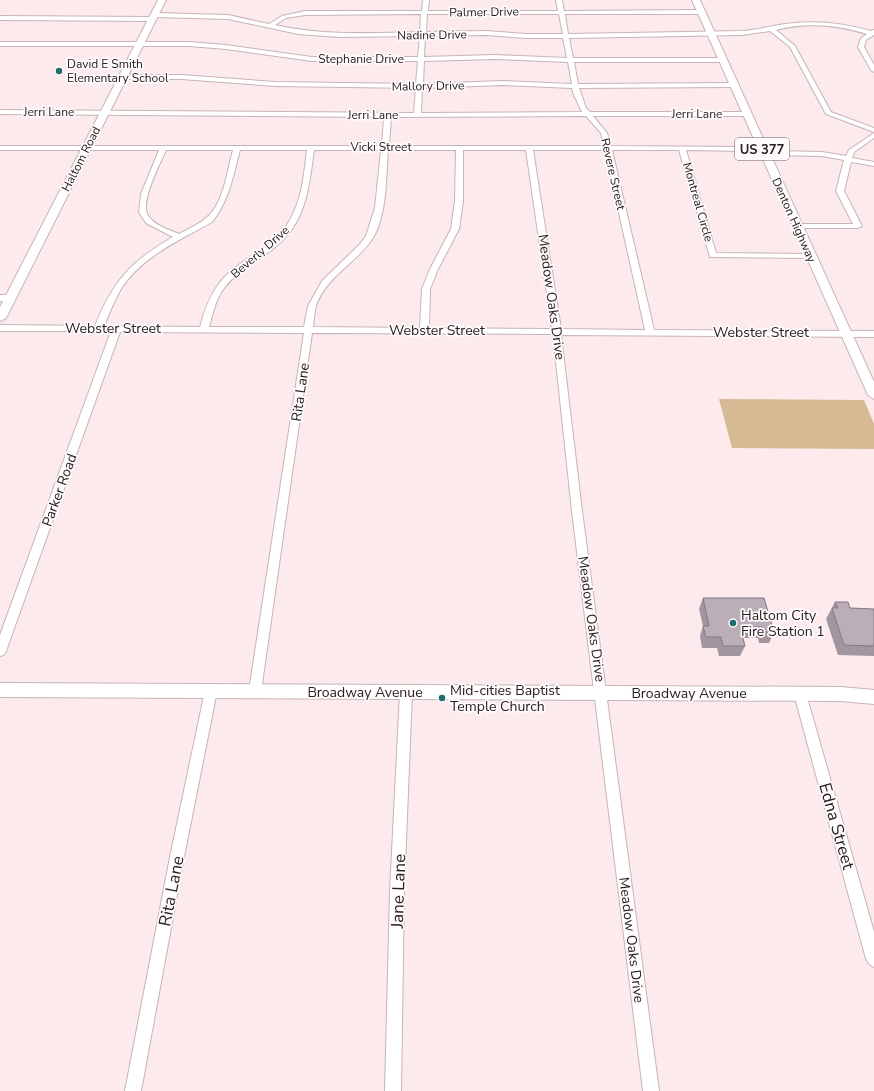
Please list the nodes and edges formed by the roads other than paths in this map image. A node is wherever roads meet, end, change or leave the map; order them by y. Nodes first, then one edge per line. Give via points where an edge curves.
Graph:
1 (162, 0) edge
2 (426, 0) edge
3 (559, 0) edge
4 (696, 0) edge
5 (424, 12) junction
6 (561, 12) junction
7 (701, 12) junction
8 (154, 17) junction
9 (0, 18) edge
10 (270, 26) junction
11 (771, 29) junction
12 (873, 32) edge
13 (711, 34) junction
14 (422, 35) junction
15 (566, 36) junction
16 (0, 44) edge
17 (140, 44) junction
18 (421, 59) junction
19 (570, 60) junction
20 (723, 60) junction
21 (872, 65) edge
22 (123, 77) junction
23 (734, 85) junction
24 (420, 86) junction
25 (575, 86) junction
26 (0, 112) edge
27 (104, 113) junction
28 (747, 114) junction
29 (388, 115) junction
30 (417, 115) junction
31 (589, 115) junction
32 (874, 130) edge
33 (874, 135) edge
34 (164, 147) junction
35 (237, 147) junction
36 (311, 147) junction
37 (385, 147) junction
38 (460, 147) junction
39 (530, 147) junction
40 (0, 148) edge
41 (86, 148) junction
42 (607, 148) junction
43 (682, 148) junction
44 (763, 151) junction
45 (848, 159) junction
46 (874, 164) edge
47 (797, 226) junction
48 (180, 237) junction
49 (811, 256) junction
50 (5, 298) edge
51 (0, 318) edge
52 (0, 328) edge
53 (99, 328) junction
54 (117, 328) junction
55 (204, 329) junction
56 (308, 329) junction
57 (424, 330) junction
58 (557, 331) junction
59 (650, 331) junction
60 (846, 333) junction
61 (874, 334) edge
62 (874, 395) edge
63 (0, 651) edge
64 (0, 690) edge
65 (211, 691) junction
66 (255, 691) junction
67 (406, 692) junction
68 (602, 693) junction
69 (800, 694) junction
70 (874, 697) edge
71 (874, 959) edge
72 (133, 1091) edge
73 (393, 1091) edge
74 (651, 1091) edge

1 - 8 main road, Haltom Road
2 - 5 street
3 - 6 street, Revere Street
4 - 7 main road, Denton Highway / US 377
5 - 6 street, Palmer Drive
5 - 10 street, Palmer Drive via 304,13 284,18
5 - 14 street
6 - 7 street, Palmer Drive
6 - 15 street, Revere Street
7 - 13 main road, Denton Highway / US 377
8 - 9 street, Nadine Drive
8 - 10 street, Nadine Drive via 228,17
8 - 17 main road, Haltom Road
10 - 14 street, Nadine Drive via 321,34
11 - 12 street, Nadine Drive via 825,24
11 - 13 street, Nadine Drive
11 - 32 street via 792,46 828,113
12 - 21 street via 863,39 860,48
13 - 15 street, Nadine Drive
13 - 20 main road, Denton Highway / US 377
14 - 15 street, Nadine Drive via 486,33
14 - 18 street
15 - 19 street, Revere Street
16 - 17 street, Stephanie Drive
17 - 18 street, Stephanie Drive via 217,46 312,59
17 - 22 main road, Haltom Road
18 - 19 street, Stephanie Drive via 495,57
18 - 24 street
19 - 20 street, Stephanie Drive
19 - 25 street, Revere Street
20 - 23 main road, Denton Highway / US 377
22 - 24 street, Mallory Drive via 181,77 312,86
22 - 27 main road, Haltom Road
23 - 25 street, Mallory Drive
23 - 28 main road, Denton Highway / US 377
24 - 25 street, Mallory Drive via 502,83
24 - 30 street
25 - 31 street, Revere Street via 583,109
26 - 27 street, Jerri Lane
27 - 29 street, Jerri Lane
27 - 41 main road, Haltom Road
28 - 31 street, Jerri Lane
28 - 44 main road, Denton Highway / US 377
29 - 30 street, Jerri Lane
29 - 37 street, Rita Lane
30 - 31 street, Jerri Lane
31 - 42 street, Revere Street via 604,133
33 - 45 street via 851,151
34 - 35 street, Vicki Street
34 - 41 street, Vicki Street
34 - 48 street via 141,210 145,218 155,226
35 - 36 street, Vicki Street
35 - 48 street via 221,205 209,220
36 - 37 street, Vicki Street
36 - 55 street, Beverly Drive via 306,184 293,222 286,232 221,287 213,301
37 - 38 street, Vicki Street
37 - 56 street, Rita Lane via 379,208 370,236 322,287 312,306
38 - 39 street, Vicki Street
38 - 57 street via 456,229 426,289
39 - 42 street, Vicki Street
39 - 58 street, Meadow Oaks Drive
40 - 41 street, Vicki Street
41 - 50 main road, Haltom Road
42 - 43 street, Vicki Street
42 - 59 street, Revere Street
43 - 44 street, Vicki Street
43 - 49 street, Montreal Circle via 714,255
44 - 45 street, Vicki Street via 822,154
44 - 47 main road, Denton Highway / US 377
45 - 46 street, Vicki Street
45 - 47 street via 840,191 858,226
47 - 49 main road, Denton Highway / US 377
48 - 53 street via 131,272 112,296
49 - 60 main road, Denton Highway / US 377
50 - 51 main road, Haltom Road
52 - 53 street, Webster Street
53 - 54 street, Webster Street
54 - 55 street, Webster Street
54 - 63 street, Parker Road
55 - 56 street, Webster Street
56 - 57 street, Webster Street
56 - 66 street, Rita Lane via 304,372
57 - 58 street, Webster Street
58 - 59 street, Webster Street
58 - 68 street, Meadow Oaks Drive via 577,511
59 - 60 street, Webster Street
60 - 61 street, Webster Street
60 - 62 main road, Denton Highway / US 377
64 - 65 main road, Broadway Avenue
65 - 66 main road, Broadway Avenue
65 - 72 street, Rita Lane
66 - 67 main road, Broadway Avenue
67 - 68 main road, Broadway Avenue
67 - 73 street, Jane Lane via 397,891
68 - 69 main road, Broadway Avenue
68 - 74 street, Meadow Oaks Drive
69 - 70 main road, Broadway Avenue
69 - 71 street, Edna Street

